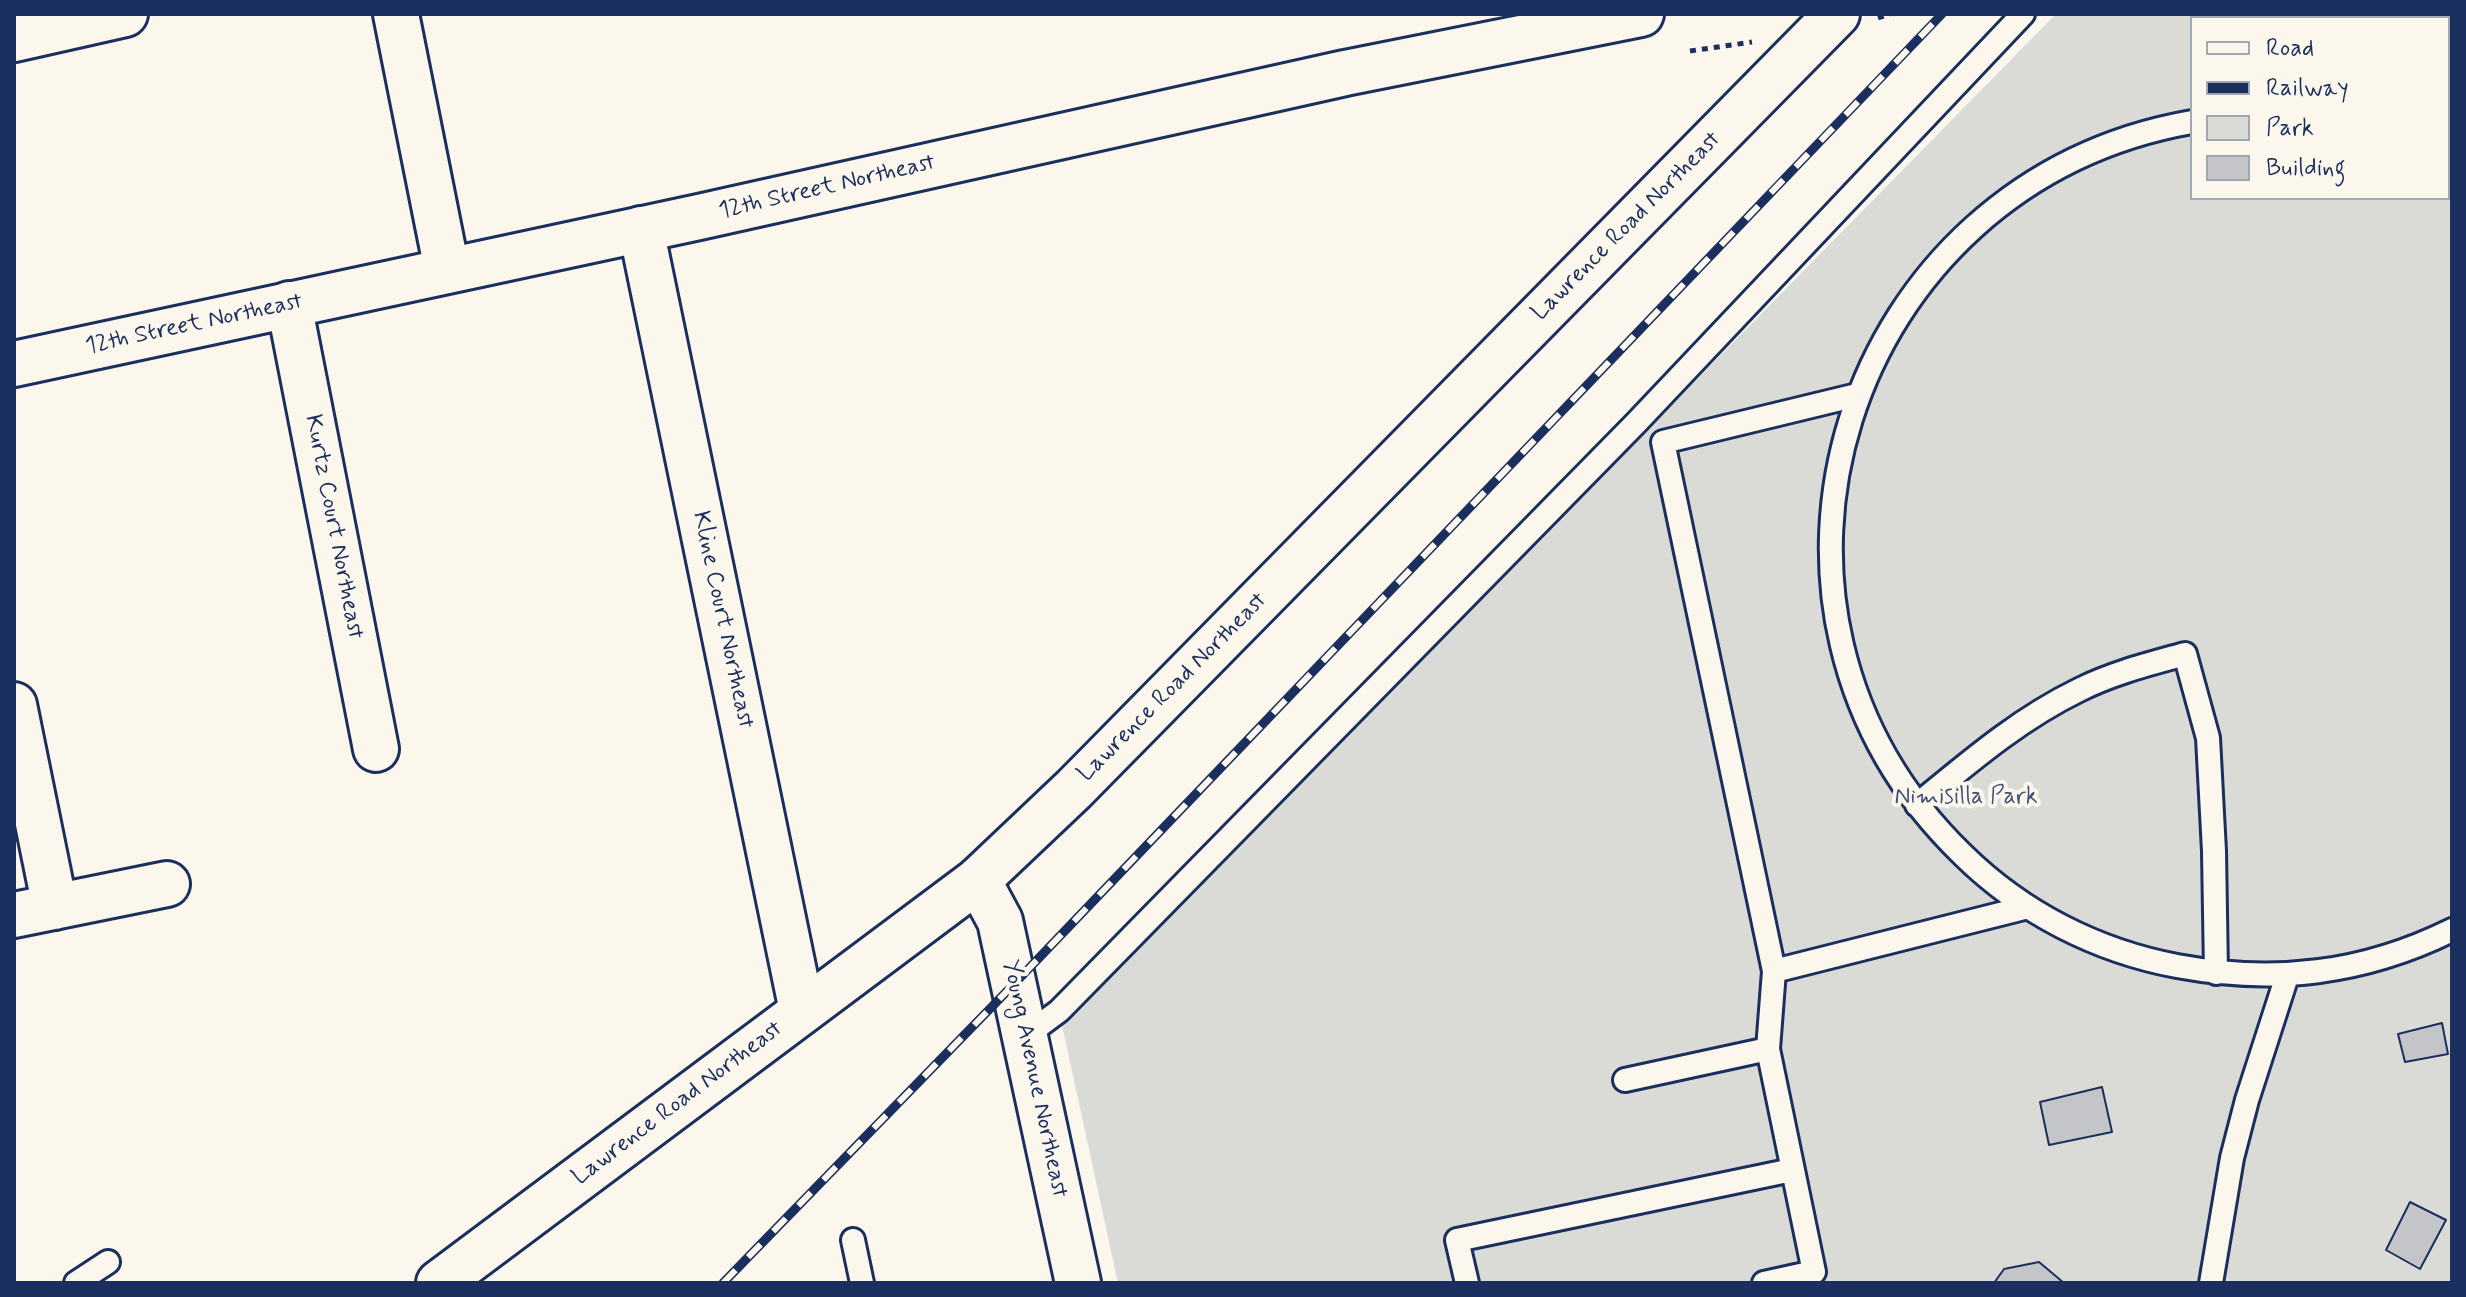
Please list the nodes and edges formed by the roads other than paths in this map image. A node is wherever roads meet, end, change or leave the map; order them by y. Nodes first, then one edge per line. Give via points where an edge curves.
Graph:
1 (125, 14) edge
2 (396, 14) edge
3 (1837, 14) edge
4 (2023, 14) edge
5 (1616, 16) edge
6 (14, 39) edge
7 (2190, 122) edge
8 (641, 229) junction
9 (447, 270) junction
10 (289, 304) junction
11 (14, 364) edge
12 (1857, 395) junction
13 (1636, 423) junction
14 (1663, 442) junction
15 (14, 705) edge
16 (376, 749) dead end
17 (1917, 805) junction
18 (978, 880) junction
19 (167, 884) dead end
20 (2028, 907) junction
21 (34, 911) edge
22 (2452, 930) edge
23 (1774, 971) junction
24 (2216, 973) junction
25 (2287, 976) junction
26 (802, 1011) junction
27 (1024, 1037) junction
28 (1768, 1049) junction
29 (1625, 1080) dead end
30 (1792, 1170) junction
31 (853, 1240) dead end
32 (108, 1262) dead end
33 (76, 1283) edge
34 (439, 1283) edge
35 (862, 1283) edge
36 (1078, 1283) edge
37 (1467, 1283) edge
38 (1764, 1283) edge
39 (2211, 1283) edge

1 - 6 street
2 - 9 street
3 - 18 street, Lawrence Road Northeast via 1074,789
4 - 13 lane
5 - 8 street, 12th Street Northeast
7 - 12 lane via 2119,140 2037,179 2000,205 1933,268 1905,304
8 - 9 street, 12th Street Northeast
8 - 26 street, Kline Court Northeast
9 - 10 street, 12th Street Northeast
10 - 11 street, 12th Street Northeast
10 - 16 street, Kurtz Court Northeast
12 - 14 lane
12 - 17 lane via 1837,470 1832,514 1834,601 1854,687 1870,727
13 - 14 lane
13 - 27 lane via 1070,1000
14 - 23 lane
15 - 21 street
17 - 20 lane via 1979,871
17 - 24 lane via 2047,707 2115,674 2185,654 2208,738
18 - 26 street, Lawrence Road Northeast
18 - 27 street, Young Avenue Northeast via 1000,921
19 - 21 street
20 - 23 lane
20 - 24 lane via 2141,959
22 - 25 lane via 2389,956
23 - 28 lane
24 - 25 lane
25 - 39 lane via 2232,1158
26 - 34 street, Lawrence Road Northeast
27 - 36 street, Young Avenue Northeast
28 - 29 lane
28 - 30 lane
30 - 37 lane via 1457,1240
30 - 38 lane via 1814,1272
31 - 35 lane
32 - 33 lane

